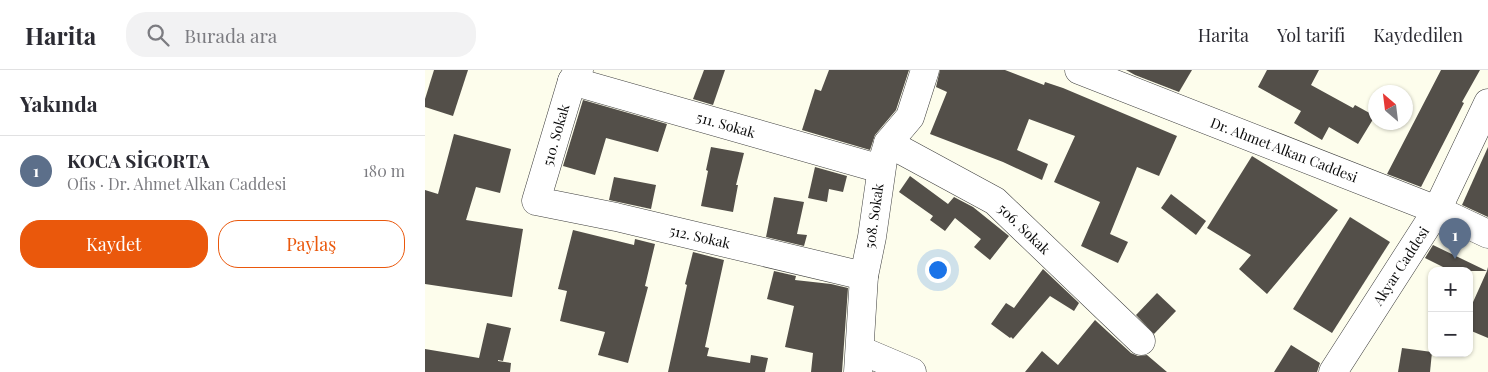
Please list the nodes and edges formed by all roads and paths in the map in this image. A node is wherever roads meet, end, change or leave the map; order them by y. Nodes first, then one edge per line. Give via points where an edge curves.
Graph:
1 (925, 70) edge
2 (1079, 70) edge
3 (576, 76) edge
4 (1488, 103) edge
5 (888, 143) junction
6 (881, 169) junction
7 (537, 201) joint
8 (1437, 210) junction
9 (1488, 234) edge
10 (864, 276) junction
11 (1141, 341) dead end
12 (859, 361) edge
13 (1338, 369) edge
14 (911, 372) edge

1 - 5 street, 508. Sokak via 910,117
2 - 8 street, Dr. Ahmet Alkan Caddesi
3 - 6 street, 511. Sokak
3 - 7 street, 510. Sokak
4 - 8 street, Akyar Caddesi
5 - 6 street, 508. Sokak
5 - 11 street, 506. Sokak via 995,201
6 - 10 street, 508. Sokak
7 - 10 street, 512. Sokak
8 - 9 street, Dr. Ahmet Alkan Caddesi
8 - 13 street, Akyar Caddesi
10 - 12 street, 508. Sokak
12 - 14 street

